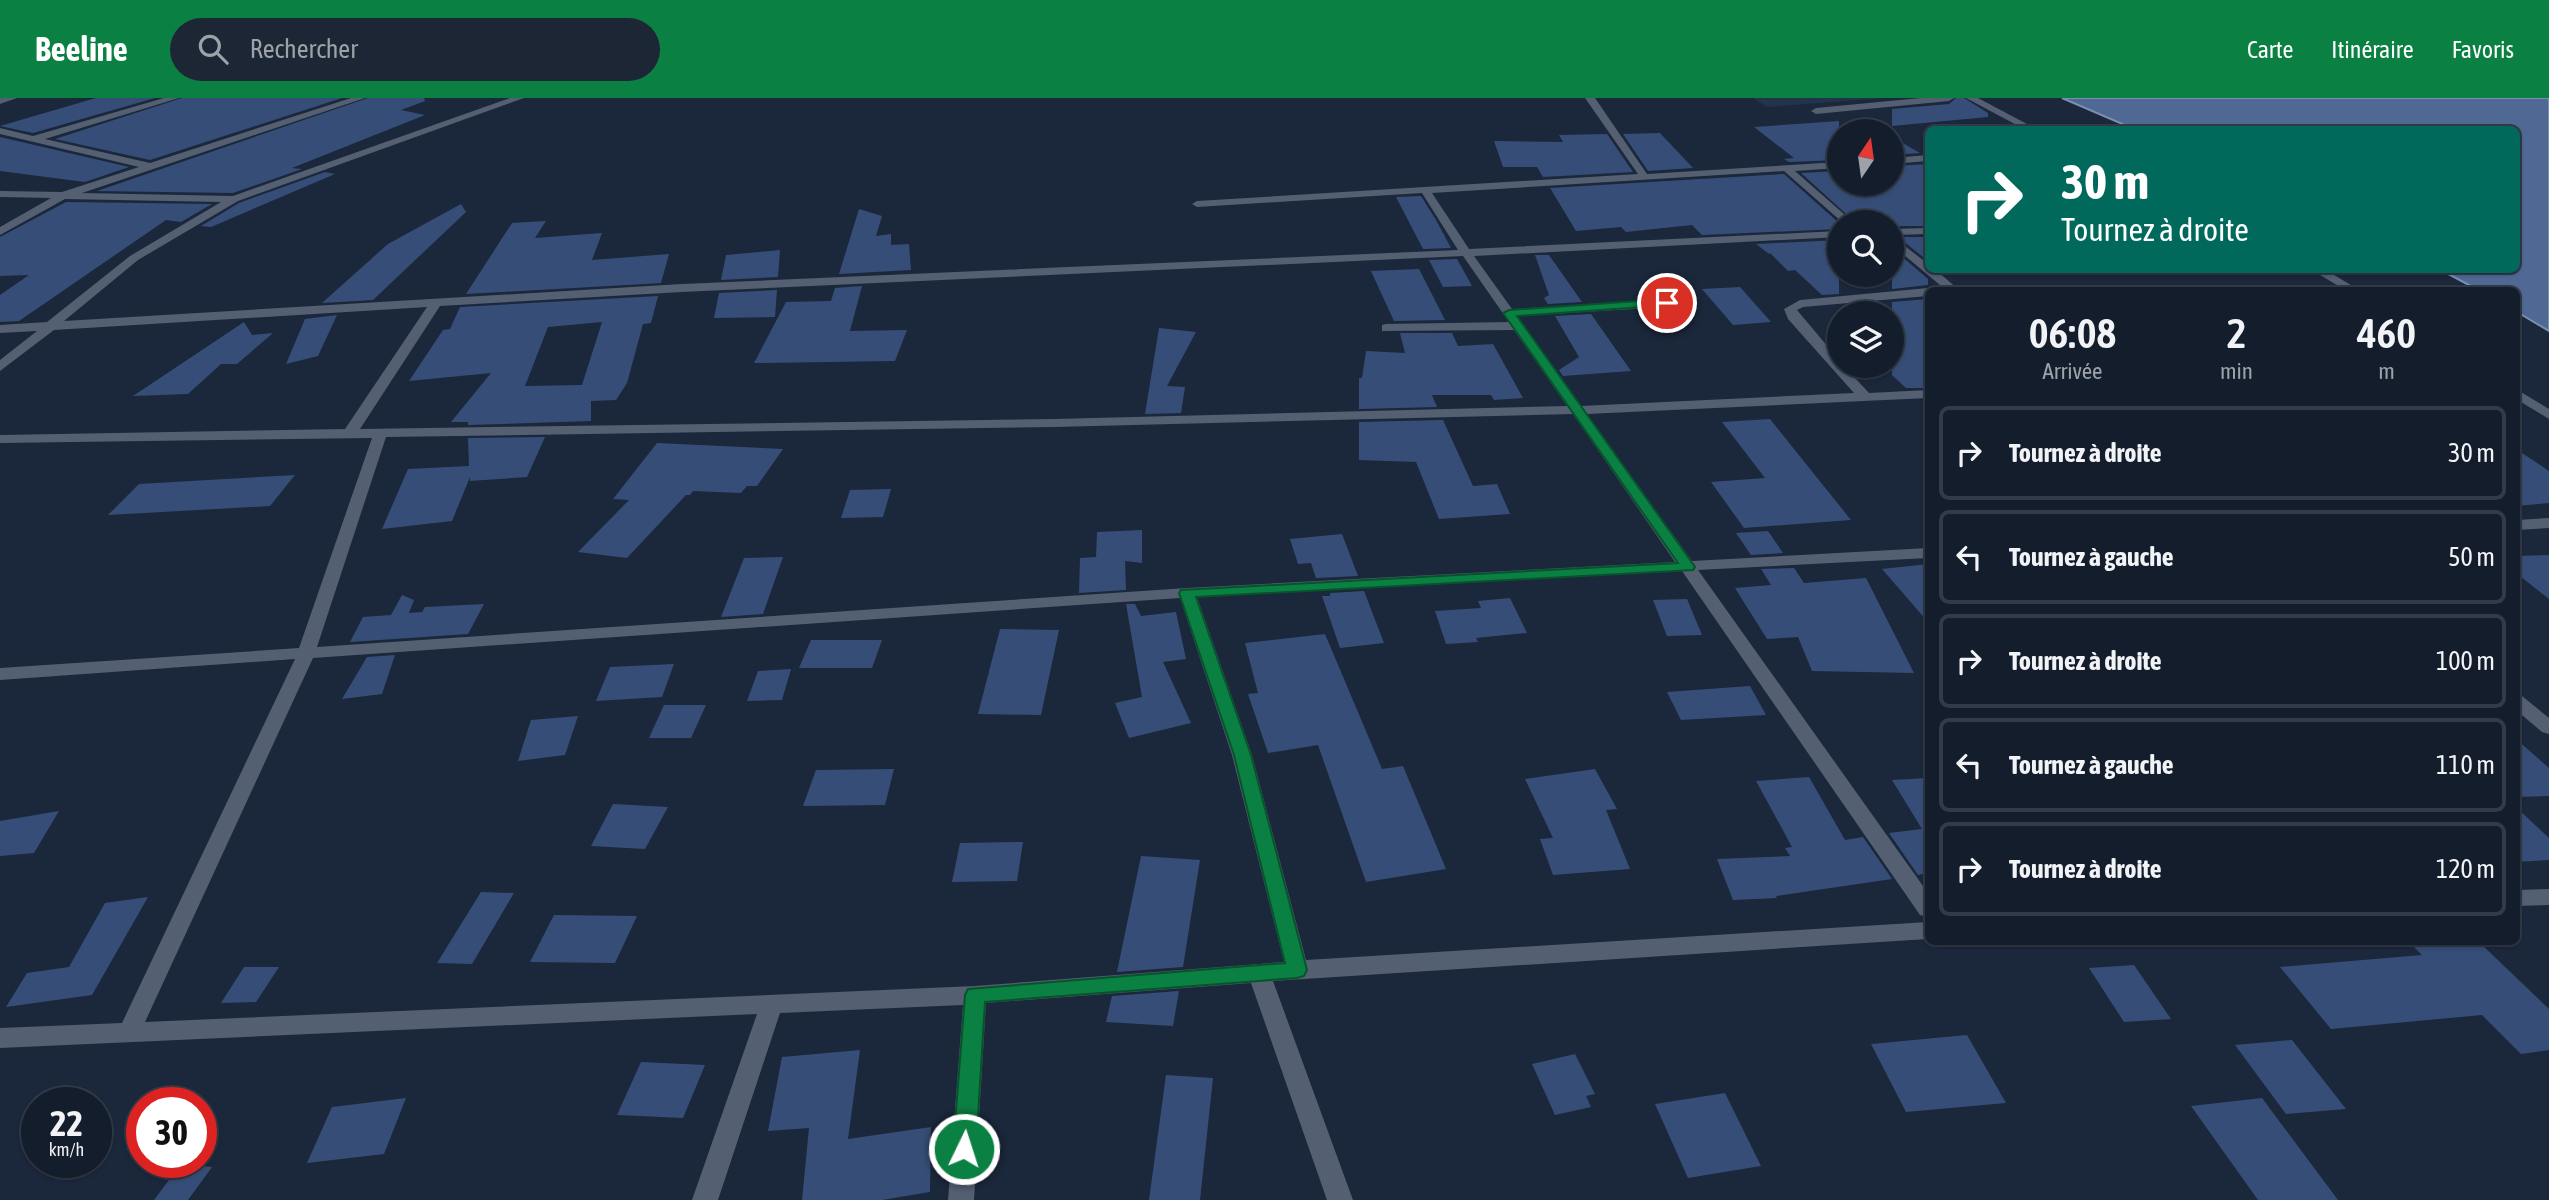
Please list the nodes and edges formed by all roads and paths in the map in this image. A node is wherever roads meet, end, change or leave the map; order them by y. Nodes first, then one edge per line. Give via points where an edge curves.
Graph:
1 (12, 98) edge
2 (174, 98) edge
3 (360, 98) edge
4 (519, 98) edge
5 (1590, 98) edge
6 (1949, 98) edge
7 (1971, 98) edge
8 (0, 101) edge
9 (1816, 111) dead end
10 (2026, 126) edge
11 (0, 131) edge
12 (32, 140) junction
13 (1925, 158) edge
14 (1904, 160) edge
15 (1827, 165) edge
16 (148, 166) junction
17 (1786, 168) junction
18 (1644, 176) junction
19 (1426, 191) junction
20 (0, 194) edge
21 (64, 195) junction
22 (234, 199) junction
23 (1197, 204) dead end
24 (1834, 210) edge
25 (1925, 231) edge
26 (0, 232) edge
27 (1904, 232) edge
28 (1827, 235) edge
29 (1904, 249) edge
30 (1467, 254) junction
31 (1925, 267) edge
32 (1933, 273) edge
33 (2323, 273) edge
34 (1949, 287) edge
35 (2348, 287) edge
36 (1925, 292) edge
37 (1667, 303) dead end
38 (435, 304) junction
39 (1509, 313) junction
40 (1518, 326) junction
41 (51, 328) junction
42 (1386, 328) dead end
43 (0, 329) edge
44 (0, 367) edge
45 (1925, 394) edge
46 (2520, 396) edge
47 (1866, 398) junction
48 (1576, 410) junction
49 (2549, 415) edge
50 (381, 432) junction
51 (349, 433) junction
52 (0, 439) edge
53 (2549, 523) edge
54 (2520, 525) edge
55 (1925, 554) edge
56 (1688, 567) junction
57 (1187, 593) junction
58 (306, 654) junction
59 (0, 674) edge
60 (2520, 703) edge
61 (2549, 727) edge
62 (2549, 897) edge
63 (2520, 898) edge
64 (1925, 905) edge
65 (1925, 931) edge
66 (1297, 970) junction
67 (1259, 974) junction
68 (975, 995) junction
69 (772, 1004) junction
70 (130, 1030) junction
71 (0, 1038) edge
72 (705, 1200) edge
73 (961, 1200) edge
74 (1340, 1200) edge

1 - 8 street
2 - 12 street
3 - 16 street
4 - 22 street
5 - 18 street
6 - 9 street
7 - 10 street
11 - 12 street
12 - 16 street
13 - 14 street
15 - 17 street
16 - 21 street
17 - 18 street
17 - 24 street
18 - 19 street
19 - 23 street
19 - 30 street
20 - 21 street
21 - 22 street
21 - 26 street
22 - 41 street via 134,258
25 - 27 street
28 - 30 street
29 - 31 street
30 - 38 street via 722,286
30 - 39 street
32 - 34 street
33 - 35 street
36 - 47 street via 1800,304 1790,309
37 - 39 street
38 - 41 street
38 - 51 street
39 - 40 street
40 - 42 street
40 - 48 street
41 - 43 street
41 - 44 street
45 - 47 street
46 - 49 street
47 - 48 street
48 - 50 street
48 - 56 street
50 - 51 street
50 - 58 street
51 - 52 street
53 - 54 street
55 - 56 street
56 - 57 street
56 - 64 street
57 - 58 street
57 - 66 street via 1242,755
58 - 59 street
58 - 70 street
60 - 61 street
62 - 63 street
65 - 66 street
66 - 67 street
67 - 68 street
67 - 74 street
68 - 69 street
68 - 73 street
69 - 70 street
69 - 72 street
70 - 71 street

